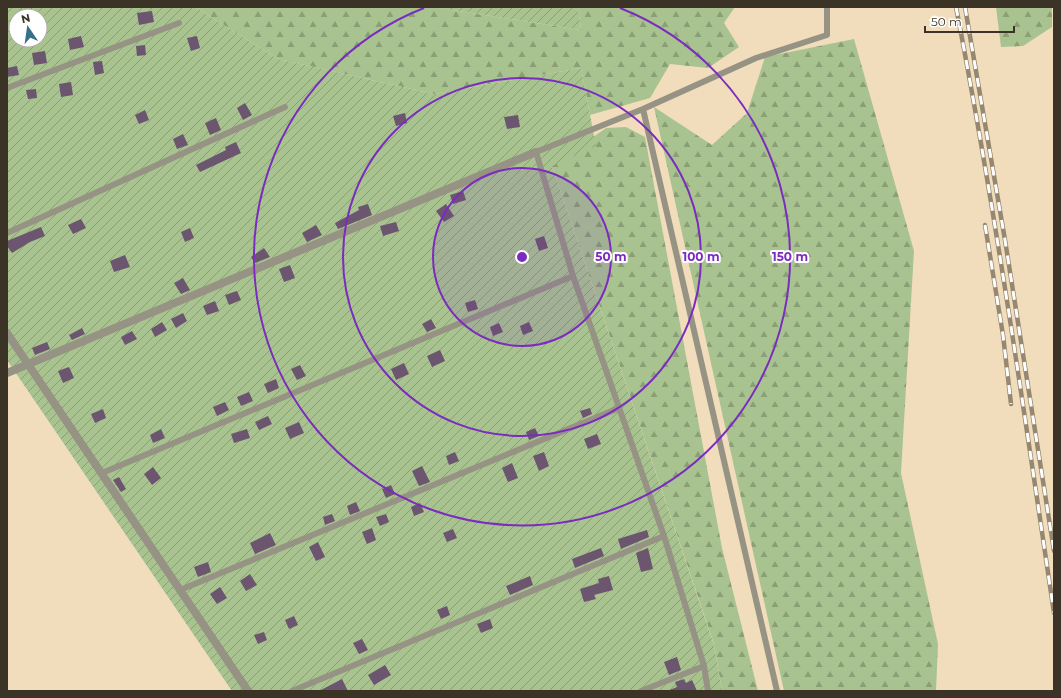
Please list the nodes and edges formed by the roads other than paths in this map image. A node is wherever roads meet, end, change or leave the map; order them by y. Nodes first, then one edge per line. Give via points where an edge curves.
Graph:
1 (827, 7) edge
2 (179, 23) dead end
3 (7, 88) edge
4 (285, 107) dead end
5 (643, 109) junction
6 (536, 152) junction
7 (7, 233) edge
8 (573, 276) junction
9 (7, 333) edge
10 (28, 365) junction
11 (7, 373) edge
12 (619, 408) junction
13 (102, 473) junction
14 (664, 536) junction
15 (180, 590) junction
16 (704, 666) junction
17 (248, 691) edge
18 (292, 691) edge
19 (641, 691) edge
20 (708, 691) edge
21 (777, 691) edge

1 - 5 lane via 828,34 756,58
2 - 3 lane
4 - 7 lane
5 - 6 lane
5 - 21 lane
6 - 8 lane
6 - 10 street
8 - 12 lane
8 - 13 lane
9 - 10 street
10 - 11 street
10 - 13 street
12 - 14 lane
12 - 15 lane
13 - 15 street
14 - 16 lane
14 - 18 lane
15 - 17 street
16 - 19 lane
16 - 20 lane

